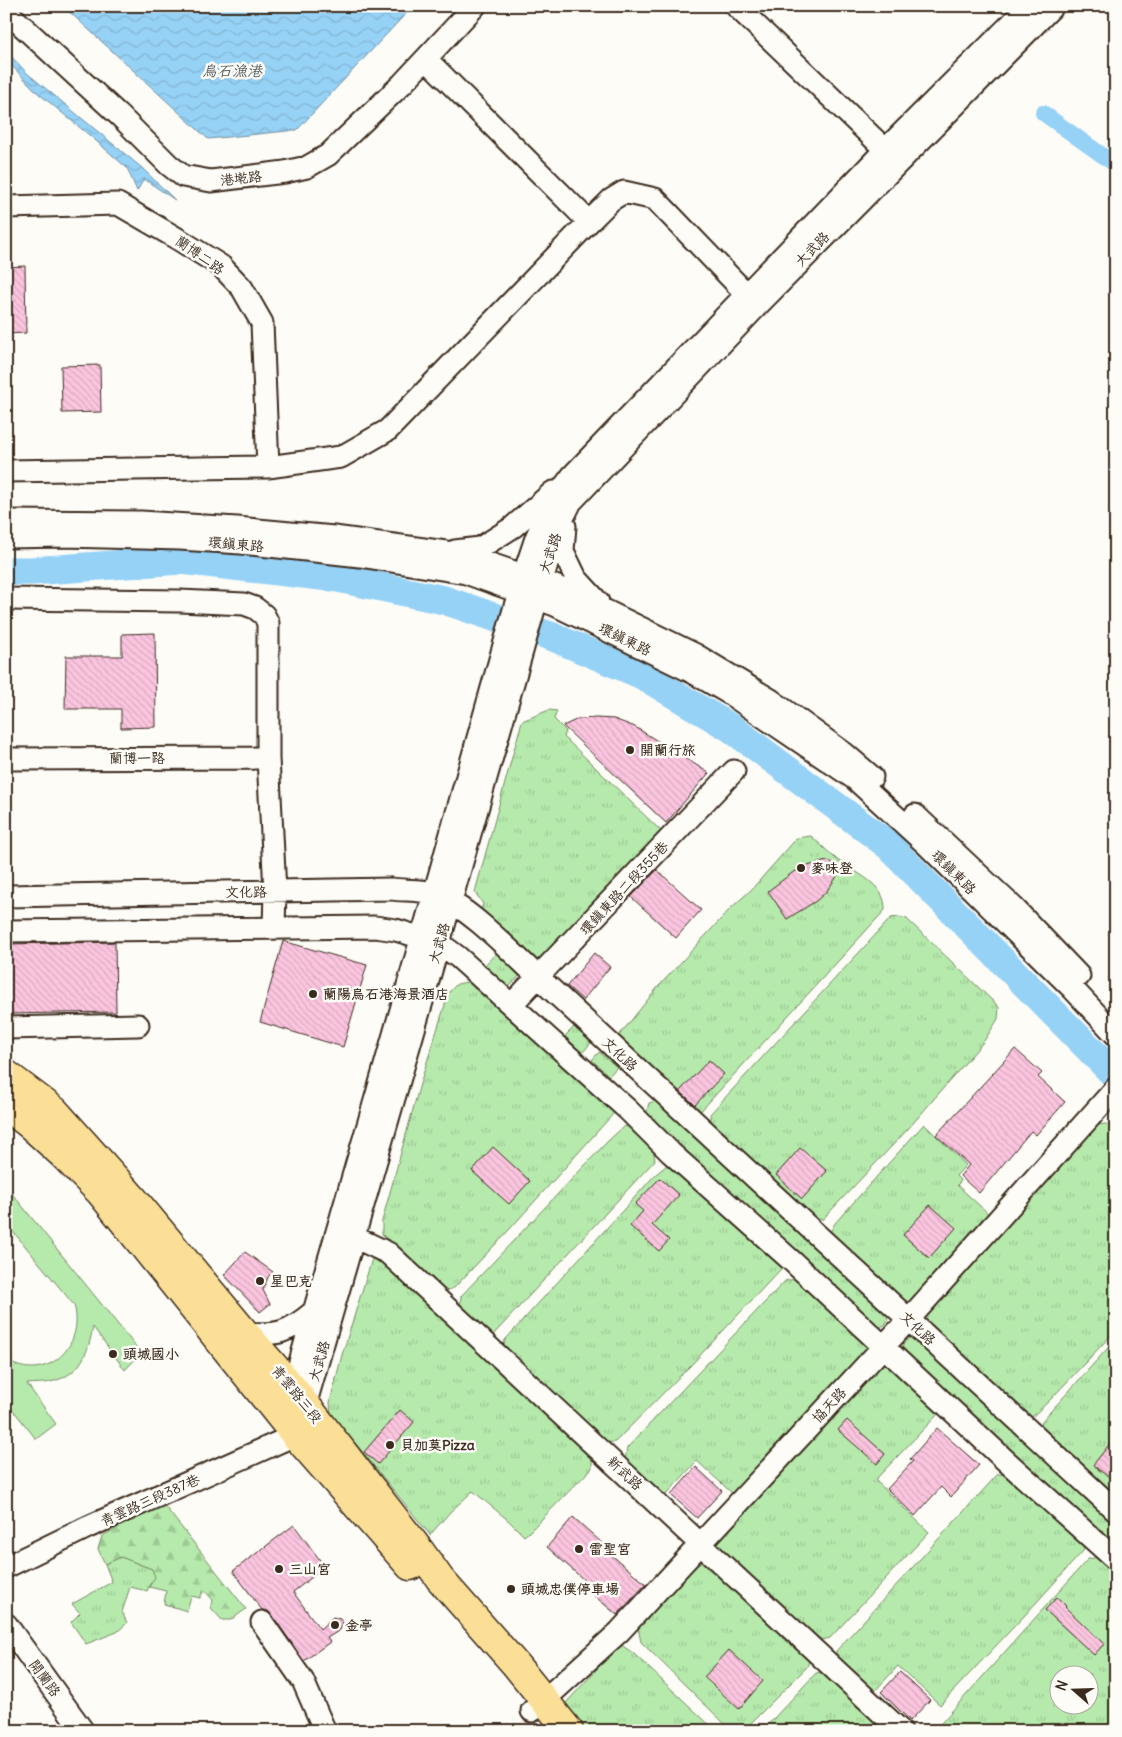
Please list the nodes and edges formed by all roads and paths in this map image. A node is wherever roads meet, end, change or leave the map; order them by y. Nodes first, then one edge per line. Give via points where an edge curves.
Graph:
1 (475, 6) edge
2 (736, 6) edge
3 (1030, 6) edge
4 (1054, 6) edge
5 (6, 11) edge
6 (426, 59) junction
7 (891, 156) junction
8 (6, 207) edge
9 (589, 222) junction
10 (753, 299) junction
11 (268, 466) junction
12 (6, 470) edge
13 (572, 476) junction
14 (571, 502) junction
15 (6, 521) edge
16 (6, 537) edge
17 (446, 552) junction
18 (528, 594) junction
19 (6, 599) edge
20 (607, 611) junction
21 (268, 758) junction
22 (6, 759) edge
23 (734, 771) dead end
24 (274, 891) junction
25 (6, 896) edge
26 (443, 897) junction
27 (274, 927) junction
28 (6, 931) edge
29 (431, 940) junction
30 (539, 978) junction
31 (512, 1004) junction
32 (1116, 1014) edge
33 (138, 1025) dead end
34 (6, 1028) edge
35 (1116, 1035) edge
36 (6, 1074) edge
37 (1112, 1092) edge
38 (6, 1106) edge
39 (72, 1148) junction
40 (346, 1235) junction
41 (313, 1312) junction
42 (909, 1319) junction
43 (245, 1333) junction
44 (884, 1346) junction
45 (300, 1396) junction
46 (295, 1435) junction
47 (1116, 1511) edge
48 (701, 1544) junction
49 (1116, 1560) edge
50 (6, 1567) edge
51 (262, 1622) dead end
52 (6, 1624) edge
53 (541, 1714) edge
54 (83, 1731) edge
55 (325, 1731) edge
56 (569, 1731) edge
57 (901, 1731) edge

1 - 6 street, 港墘路
2 - 7 street
3 - 7 street, 大武路
4 - 7 street, 大武路
5 - 6 street, 港墘路 via 169,165 183,176 211,181 307,167 328,155 356,130
6 - 9 street
7 - 10 street, 大武路
8 - 11 street, 蘭博二路 via 118,204 221,266 242,288 262,323
9 - 10 street via 624,192 655,199
9 - 11 street via 388,430 341,457
10 - 13 street, 大武路
10 - 14 street, 大武路
11 - 12 street
13 - 17 street via 513,527 480,548
13 - 18 street, 大武路 via 553,502 536,538
14 - 18 street, 大武路
14 - 20 street via 563,551 576,578
15 - 17 street, 環鎮東路 via 141,522 237,528
16 - 18 street, 環鎮東路 via 180,539 351,555 466,573
17 - 18 street, 環鎮東路
18 - 20 street, 環鎮東路
18 - 26 street, 大武路
18 - 35 street, 環鎮東路 via 555,604 692,672 855,779 926,844
19 - 21 street via 180,601 244,604 255,608 268,623
20 - 32 street, 環鎮東路 via 696,655 771,700 844,753 1013,907
21 - 22 street, 蘭博一路
21 - 24 street
23 - 30 street, 環鎮東路二段355巷
24 - 25 street, 文化路
24 - 26 street, 文化路 via 391,889
24 - 27 street
26 - 29 street, 大武路
26 - 30 street, 文化路 via 481,925
27 - 28 street
27 - 29 street via 376,927
29 - 31 street via 458,957
29 - 40 street, 大武路
30 - 31 street, 環鎮東路二段355巷
30 - 42 street, 文化路
31 - 44 street
33 - 34 street
36 - 39 main road, 青雲路三段 via 55,1111
37 - 42 street, 協天路
38 - 39 main road, 青雲路三段 via 30,1125
39 - 43 main road, 青雲路三段 via 132,1197
39 - 46 main road, 青雲路三段 via 100,1192
40 - 41 street, 大武路
40 - 45 street, 大武路
40 - 48 street, 新武路 via 388,1253
41 - 43 street via 298,1325 284,1331 267,1335
41 - 45 street, 大武路
42 - 44 street, 協天路
42 - 47 street, 文化路
43 - 45 main road, 青雲路三段
44 - 48 street, 協天路
44 - 49 street
45 - 46 street, 大武路
45 - 53 main road, 青雲路三段
46 - 50 street, 青雲路三段387巷
46 - 53 main road, 青雲路三段
48 - 53 street, 協天路
48 - 57 street, 新武路
51 - 55 street via 303,1681
52 - 54 street, 開蘭路
53 - 56 main road, 青雲路三段

